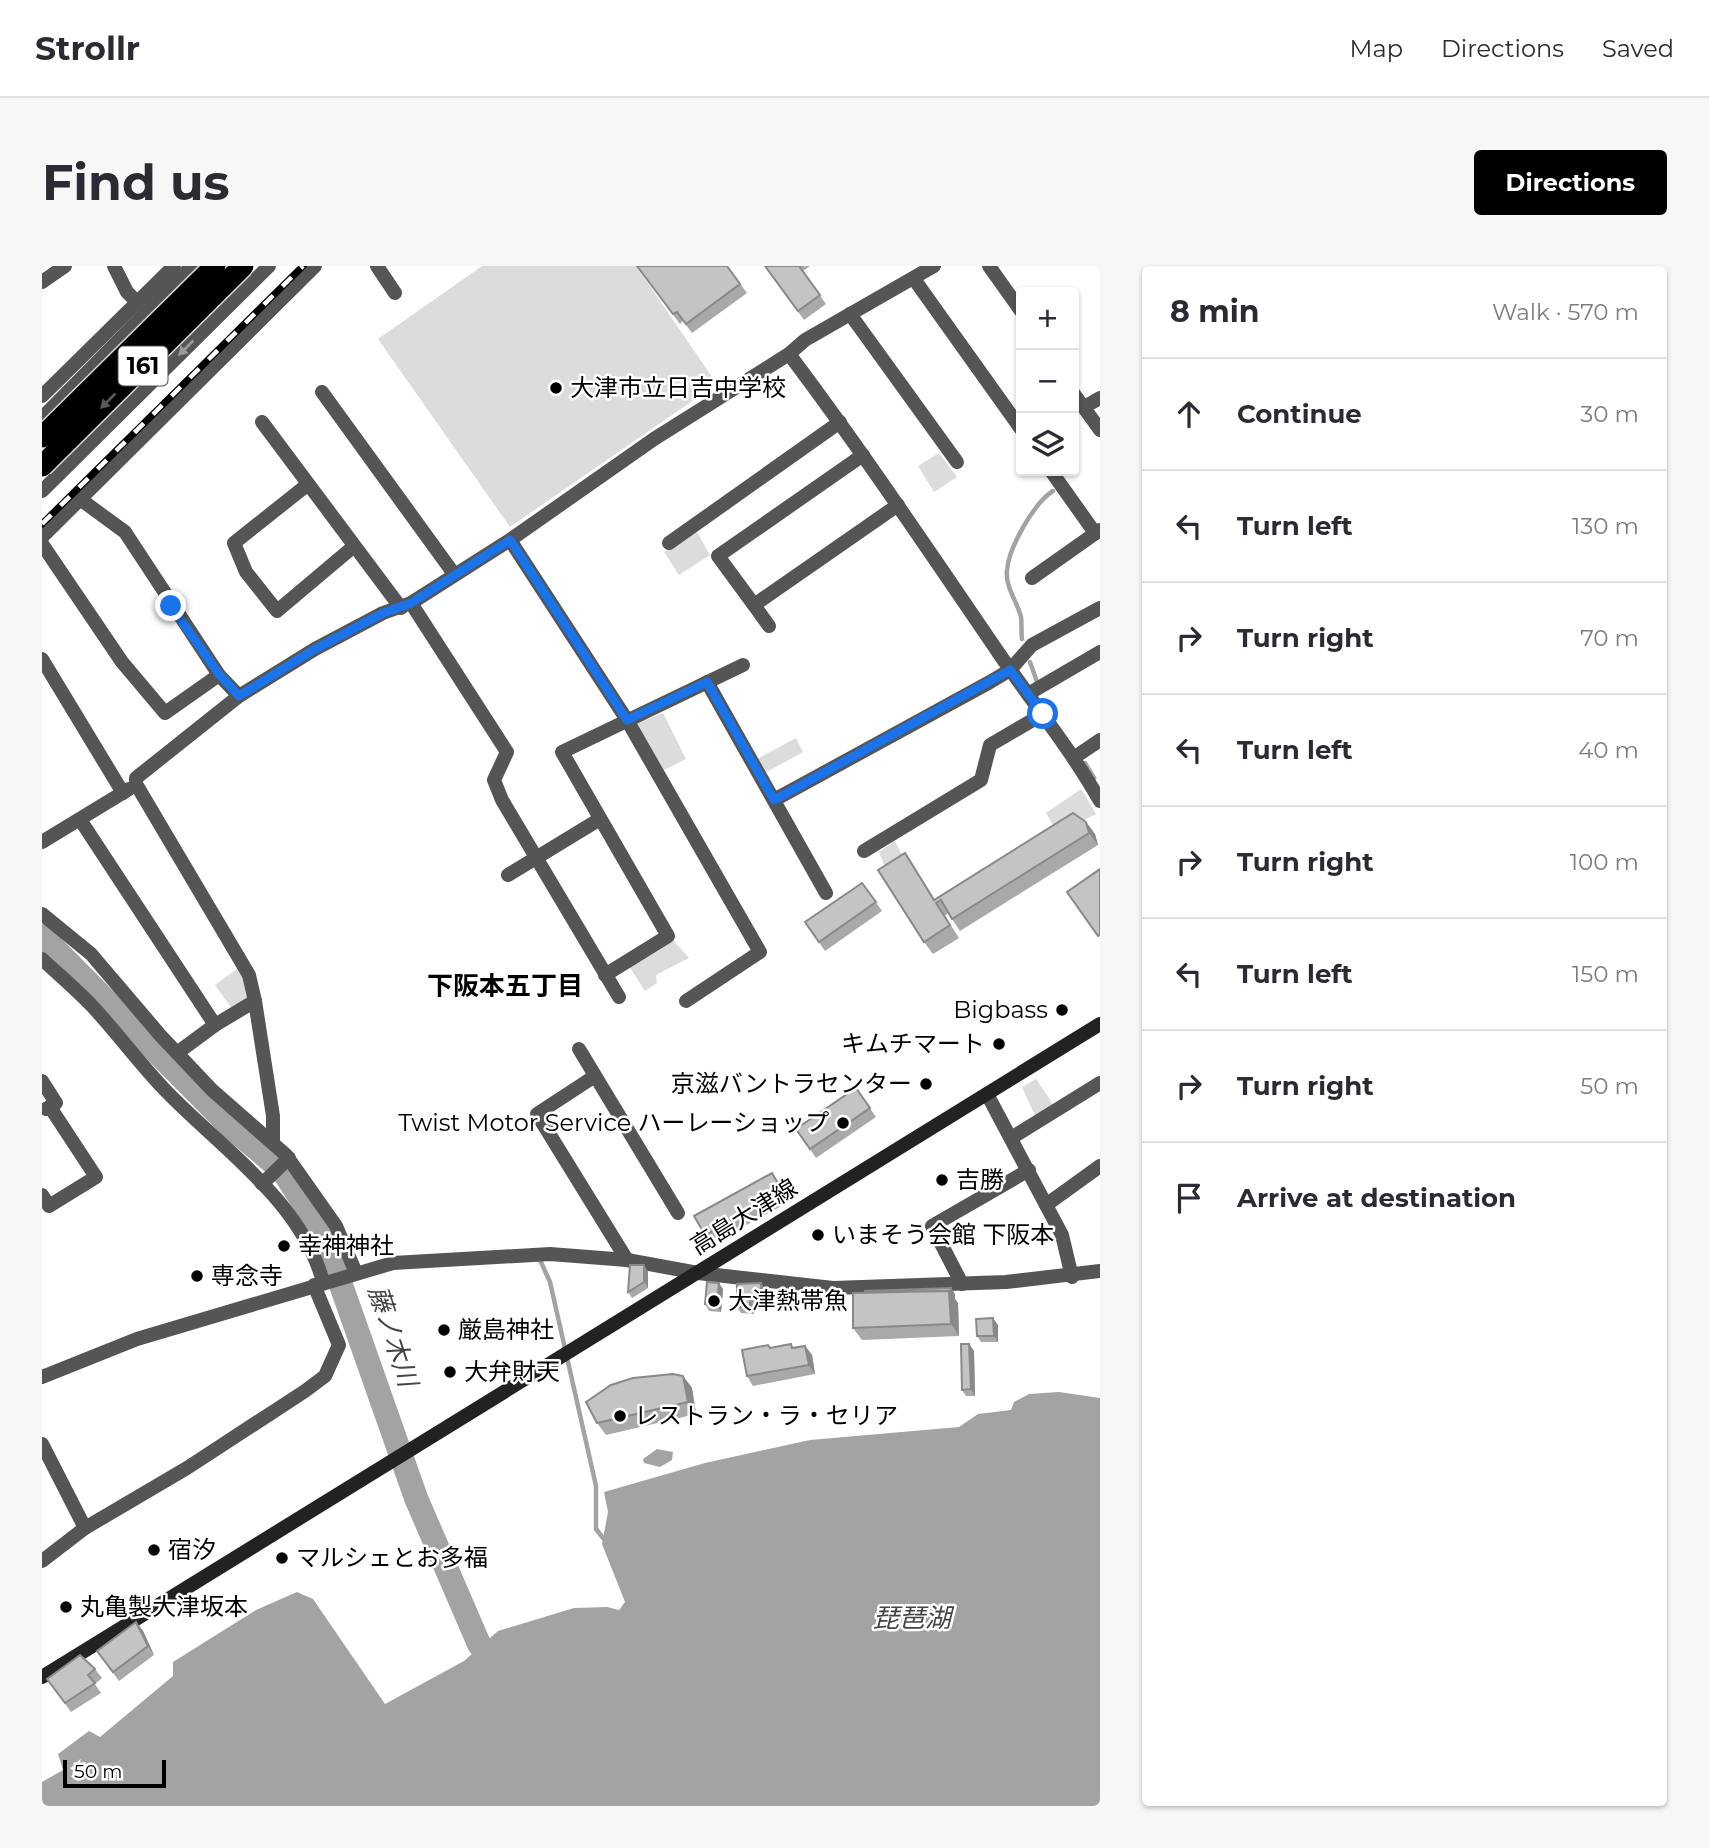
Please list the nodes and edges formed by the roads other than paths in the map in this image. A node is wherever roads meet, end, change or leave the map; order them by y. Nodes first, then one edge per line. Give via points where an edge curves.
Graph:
1 (65, 266) edge
2 (114, 266) edge
3 (215, 266) edge
4 (243, 266) edge
5 (269, 266) edge
6 (315, 266) edge
7 (377, 266) edge
8 (934, 266) edge
9 (989, 266) edge
10 (181, 268) edge
11 (914, 279) junction
12 (42, 282) edge
13 (395, 293) dead end
14 (137, 302) junction
15 (1016, 304) edge
16 (850, 314) junction
17 (128, 315) junction
18 (215, 319) junction
19 (789, 354) junction
20 (322, 392) dead end
21 (42, 396) edge
22 (1100, 398) edge
23 (1079, 400) edge
24 (1084, 407) junction
25 (42, 418) edge
26 (262, 422) dead end
27 (840, 422) junction
28 (1016, 422) edge
29 (1100, 430) edge
30 (42, 437) edge
31 (863, 456) junction
32 (957, 462) dead end
33 (42, 466) edge
34 (1055, 476) edge
35 (307, 485) junction
36 (42, 491) edge
37 (80, 499) junction
38 (898, 505) junction
39 (1098, 531) edge
40 (42, 537) edge
41 (510, 540) junction
42 (669, 542) dead end
43 (42, 544) edge
44 (353, 547) junction
45 (454, 574) junction
46 (1032, 578) dead end
47 (754, 605) junction
48 (406, 606) junction
49 (1100, 608) edge
50 (769, 626) dead end
51 (1100, 652) edge
52 (42, 659) edge
53 (743, 665) dead end
54 (1010, 670) junction
55 (219, 674) junction
56 (707, 682) junction
57 (1028, 694) junction
58 (239, 696) junction
59 (1043, 714) junction
60 (627, 720) junction
61 (1100, 740) edge
62 (1075, 757) junction
63 (136, 784) junction
64 (123, 793) junction
65 (774, 800) junction
66 (1100, 801) edge
67 (600, 819) junction
68 (81, 821) junction
69 (42, 842) edge
70 (864, 851) dead end
71 (536, 858) junction
72 (508, 875) dead end
73 (827, 893) dead end
74 (42, 914) edge
75 (42, 959) edge
76 (605, 975) junction
77 (619, 997) dead end
78 (255, 1001) junction
79 (686, 1001) dead end
80 (1100, 1024) edge
81 (215, 1025) junction
82 (579, 1049) dead end
83 (177, 1053) junction
84 (595, 1076) junction
85 (42, 1081) edge
86 (1100, 1083) edge
87 (987, 1094) junction
88 (46, 1109) edge
89 (1011, 1138) junction
90 (273, 1143) junction
91 (289, 1158) junction
92 (1100, 1166) edge
93 (1029, 1170) junction
94 (262, 1184) junction
95 (42, 1195) edge
96 (678, 1204) dead end
97 (1046, 1205) junction
98 (627, 1260) junction
99 (1100, 1271) edge
100 (353, 1273) junction
101 (698, 1273) junction
102 (1072, 1277) junction
103 (322, 1283) junction
104 (962, 1284) junction
105 (42, 1377) edge
106 (42, 1444) edge
107 (85, 1528) junction
108 (42, 1561) edge
109 (42, 1677) edge

1 - 12 street
2 - 14 street
3 - 30 highway, 161, bridge
4 -> 33 highway, 161, bridge
5 - 18 street
6 - 37 street
7 - 13 street
8 - 11 street
9 - 15 street
10 - 14 street
10 - 17 street
10 - 18 street via 203,294
11 - 16 street
11 - 28 street
14 - 17 street
16 - 19 street
16 - 32 street
17 - 21 street
17 - 25 street
18 -> 36 street
19 - 27 street
19 - 41 street via 654,439
20 - 45 street
22 - 24 street
23 - 24 street
24 - 29 street
26 - 35 street
27 - 31 street
27 - 42 street
31 - 38 street
31 - 47 street via 718,556
34 - 39 street
35 - 44 street
35 - 44 street via 234,543 246,572 277,611
37 - 40 street
37 - 55 street via 125,532
38 - 47 street
38 - 54 street
39 - 46 street
41 - 45 street
41 - 60 street
43 - 55 street via 122,662 165,713
44 - 48 street
45 - 48 street
47 - 50 street
48 - 58 street via 315,649
48 - 71 street via 506,752 495,780
49 - 54 street via 1032,645
51 - 57 street
52 - 64 street
53 - 56 street
54 - 57 street
54 - 65 street
55 - 58 street
56 - 60 street
56 - 65 street
57 - 59 street
58 - 63 street via 171,748 136,778
59 - 62 street
59 - 70 street via 990,744 981,780
60 - 67 street via 562,752
60 - 79 street via 760,952
61 - 62 street
62 - 66 street
63 - 64 street
63 - 78 street via 249,975
64 - 68 street
65 - 73 street
67 - 71 street
67 - 76 street via 668,936
68 - 69 street
68 - 81 street
71 - 72 street
71 - 76 street
74 - 83 street via 91,954
75 - 94 street
76 - 77 street
78 - 81 street
78 - 90 street
80 - 87 main road, 高島大津線
81 - 83 street
82 - 84 street
83 - 90 street
84 - 96 street
84 - 98 street via 537,1114
85 - 88 street via 56,1103
86 - 89 street
87 - 89 street
87 - 101 main road, 高島大津線
88 - 95 street via 96,1177 49,1206
89 - 93 street
90 - 91 street
91 - 94 street
91 - 100 street via 336,1226
92 - 97 street
93 - 97 street
93 - 104 street via 932,1226
94 - 103 street via 318,1262
97 - 102 street via 1062,1235
98 - 100 street via 512,1255 393,1263
98 - 101 street
99 - 102 street
100 - 103 street
101 - 104 street via 833,1288
101 - 109 main road, 高島大津線
102 - 104 street
103 - 105 street via 137,1339
103 - 107 street via 339,1345 325,1376 257,1424
106 - 107 street
107 - 108 street

